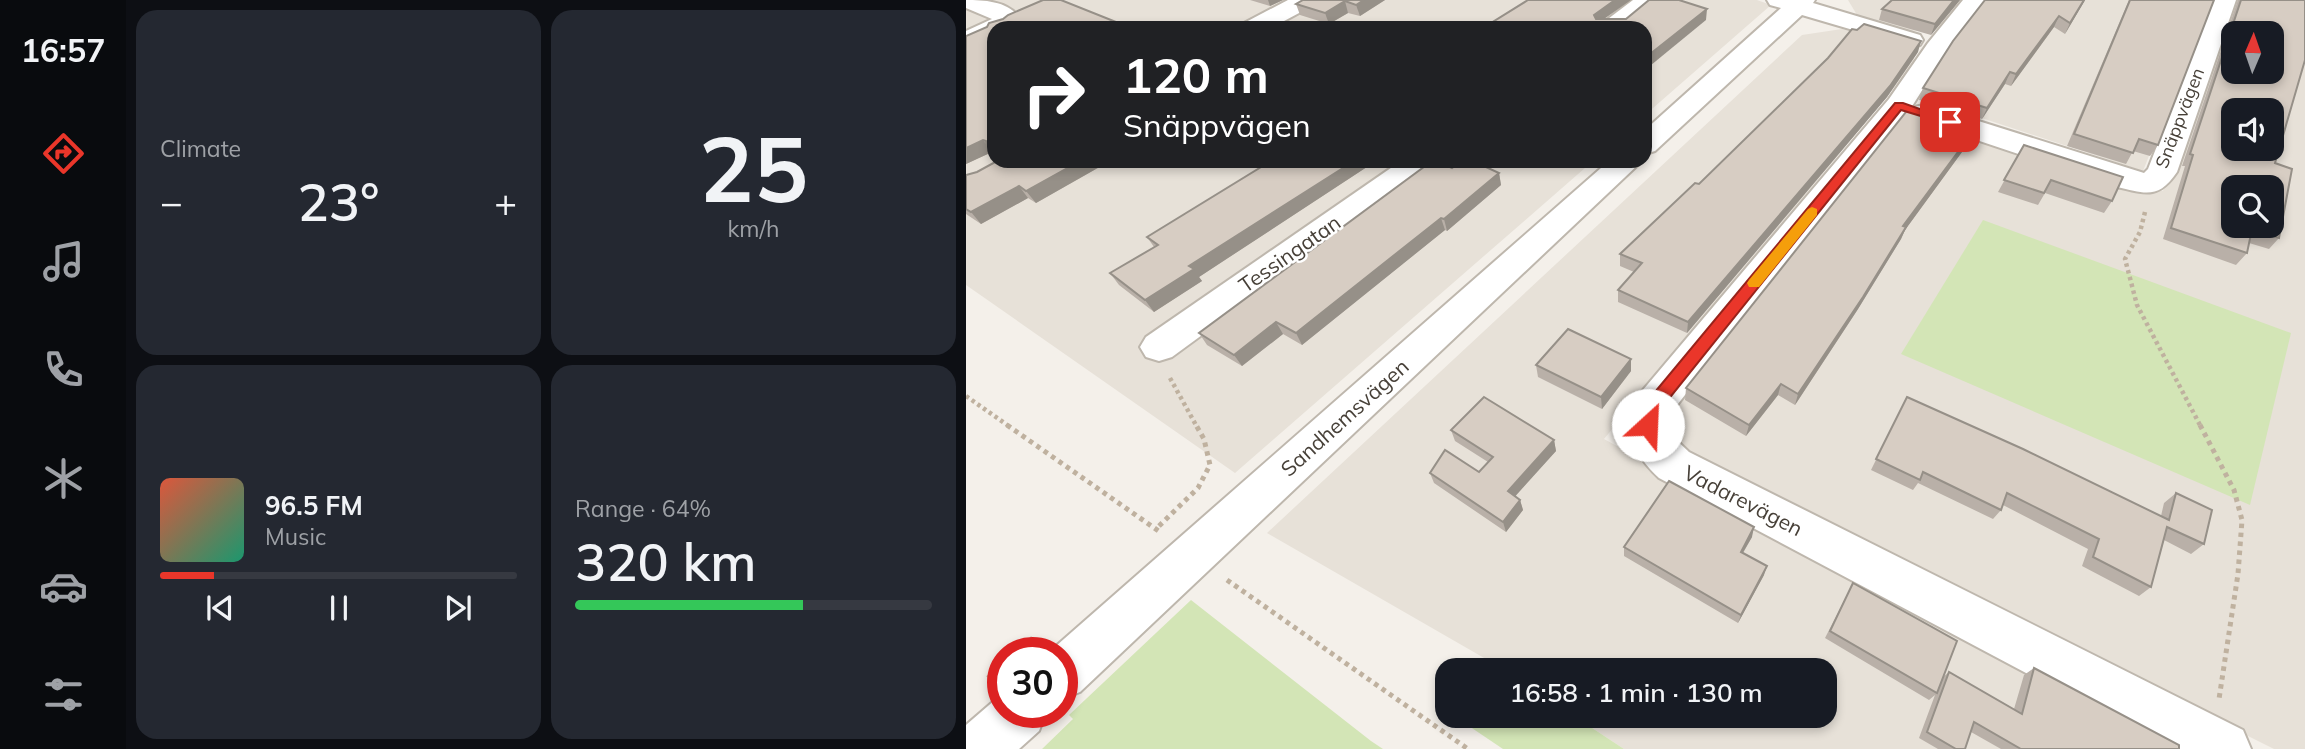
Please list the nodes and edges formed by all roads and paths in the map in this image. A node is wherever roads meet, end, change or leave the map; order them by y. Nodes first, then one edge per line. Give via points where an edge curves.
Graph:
1 (966, 0) edge
2 (1306, 0) edge
3 (1648, 0) edge
4 (1975, 0) edge
5 (2225, 0) edge
6 (1793, 2) edge
7 (1005, 21) edge
8 (1266, 21) edge
9 (1618, 21) edge
10 (987, 30) edge
11 (966, 40) edge
12 (1937, 48) junction
13 (1899, 105) junction
14 (1652, 138) edge
15 (1411, 168) edge
16 (1619, 168) edge
17 (2151, 184) junction
18 (1159, 347) joint
19 (1146, 538) dead end
20 (1078, 659) edge
21 (1002, 728) edge
22 (2218, 746) edge
23 (979, 749) edge

1 - 7 street via 1006,16
2 - 8 street
3 - 9 street
4 - 12 street, Vadarevägen
5 - 17 street, Snäppvägen via 2162,172
6 - 12 street
6 - 14 street
10 - 11 street
12 - 13 street, Vadarevägen
13 - 17 street, Snäppvägen
13 - 22 street, Vadarevägen via 1651,409 1648,425 1654,447 1674,465
15 - 18 street, Tessingatan
16 - 20 street, Sandhemsvägen
17 - 22 path via 2140,232 2125,259 2137,305 2234,490 2242,520
18 - 19 path via 1204,439 1210,465 1198,488
21 - 23 street

